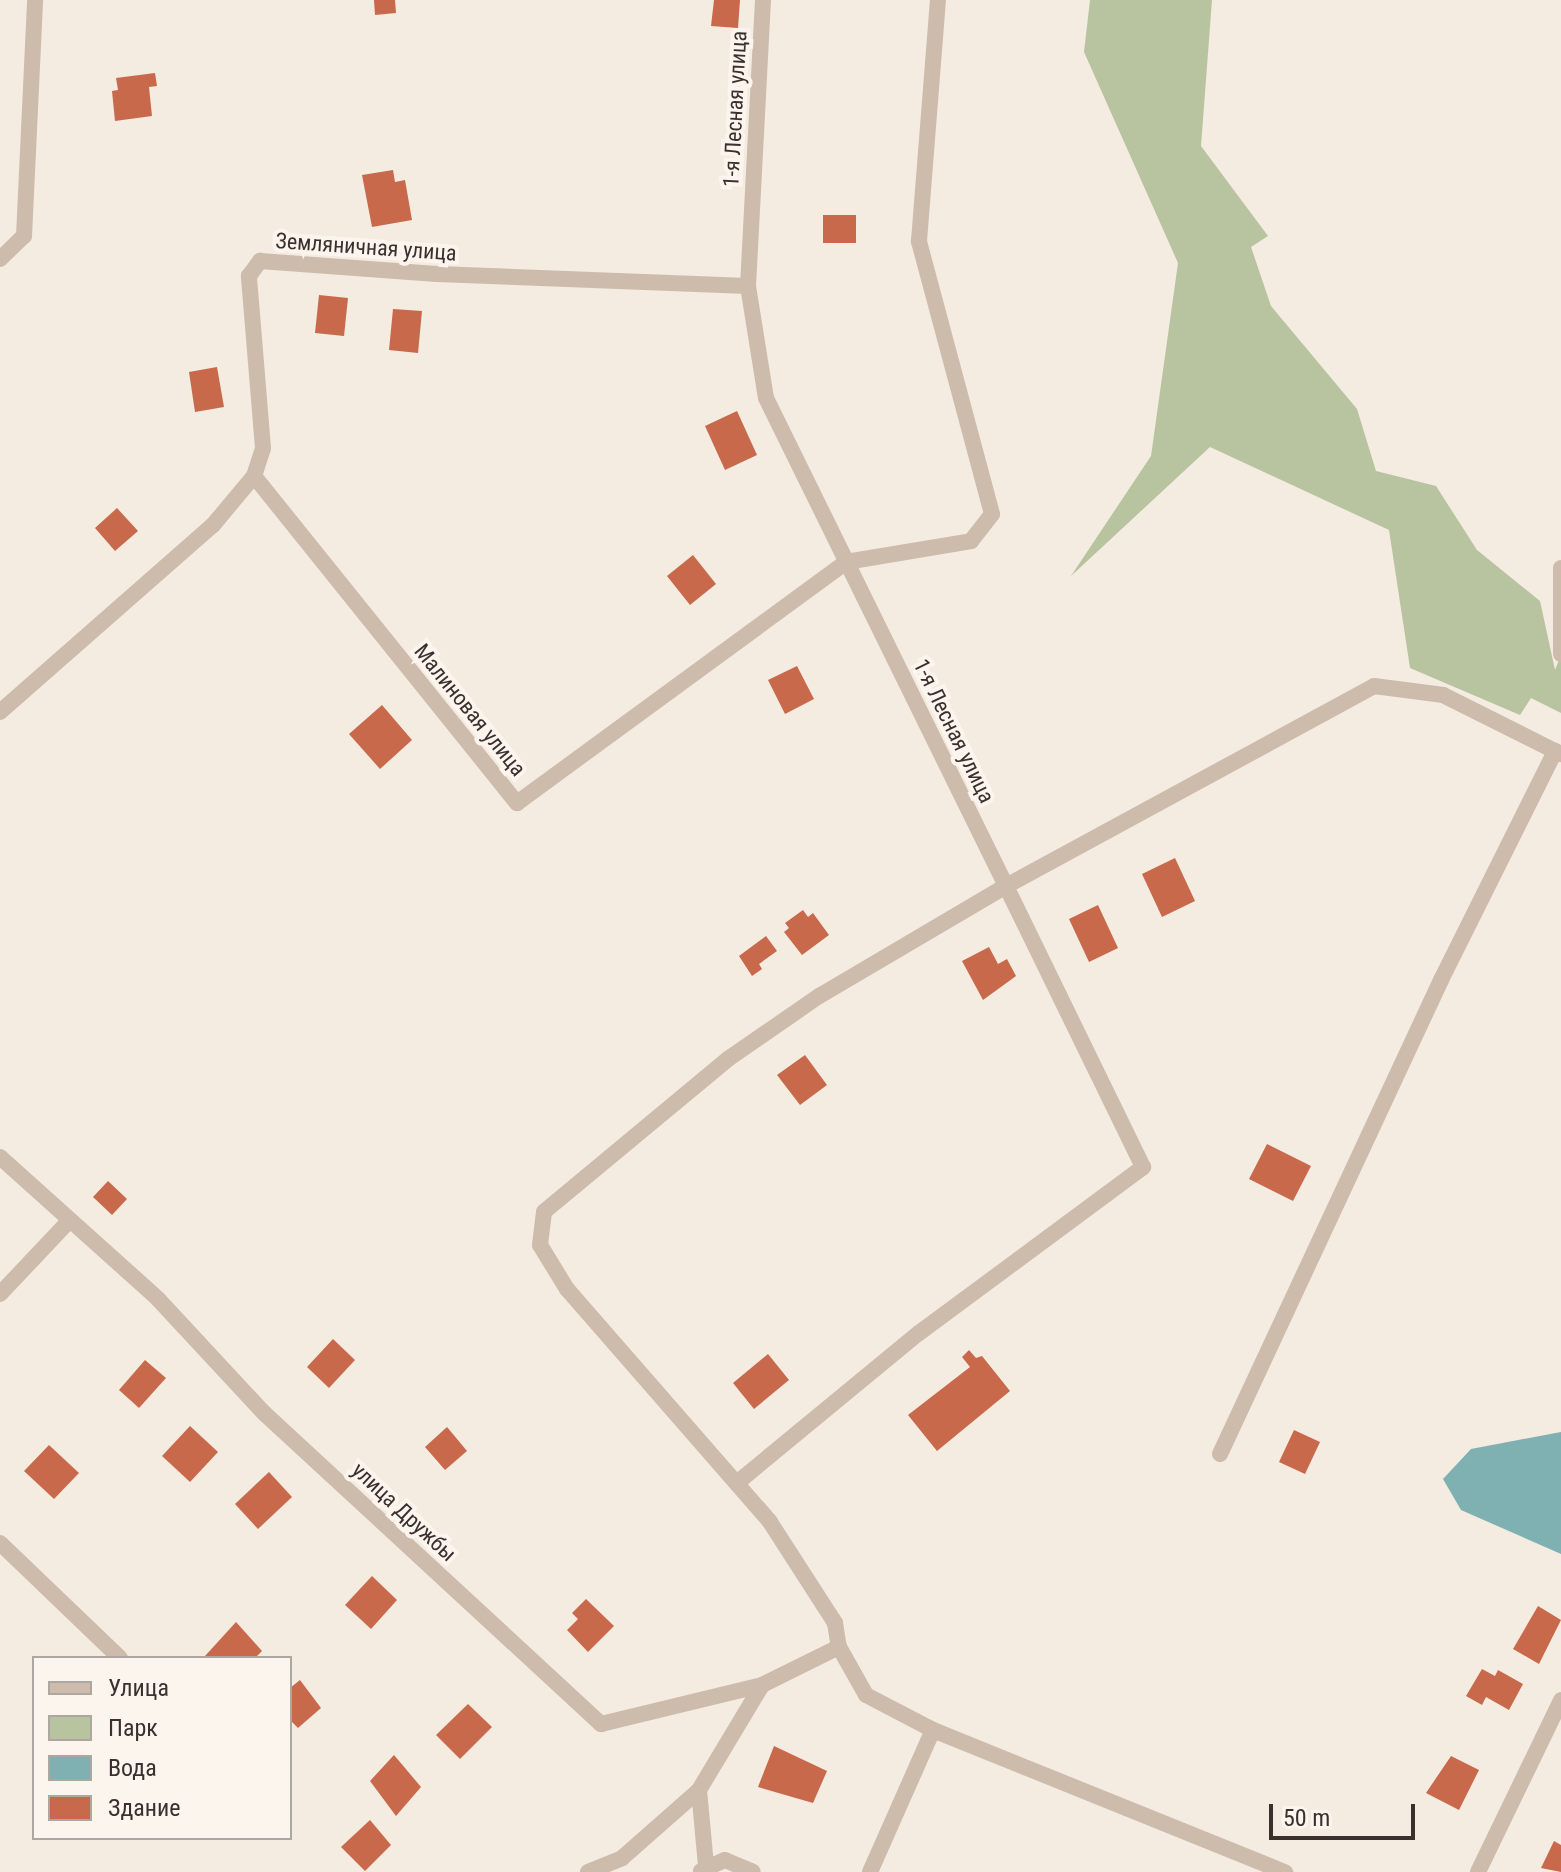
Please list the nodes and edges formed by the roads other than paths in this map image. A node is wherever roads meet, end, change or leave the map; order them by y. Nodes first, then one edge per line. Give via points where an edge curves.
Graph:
1 (35, 0) edge
2 (763, 0) edge
3 (938, 0) edge
4 (0, 259) edge
5 (748, 286) junction
6 (254, 476) junction
7 (846, 562) junction
8 (1561, 568) edge
9 (1561, 654) edge
10 (0, 712) edge
11 (1558, 752) edge
12 (1006, 886) junction
13 (0, 1157) edge
14 (69, 1221) junction
15 (0, 1294) edge
16 (1220, 1454) dead end
17 (738, 1482) junction
18 (0, 1543) edge
19 (839, 1647) junction
20 (118, 1656) edge
21 (762, 1685) junction
22 (1561, 1700) edge
23 (933, 1730) junction
24 (699, 1790) junction
25 (703, 1868) edge
26 (588, 1872) edge
27 (753, 1872) edge
28 (870, 1872) edge
29 (1285, 1872) edge
30 (1478, 1872) edge

1 - 4 street via 24,236
2 - 5 street, 1-я Лесная улица
3 - 7 street via 919,241 992,514 971,541
5 - 6 street, Земляничная улица via 260,261 249,276 263,448
5 - 7 street, 1-я Лесная улица via 766,398
6 - 7 street, Малиновая улица via 517,803
6 - 10 street, Земляничная улица via 213,525
7 - 12 street, 1-я Лесная улица
8 - 9 street
11 - 12 street via 1443,695 1374,686
11 - 16 street via 1441,980
12 - 17 street, 1-я Лесная улица via 1143,1167 919,1333
12 - 17 street via 819,996 728,1059 544,1212 540,1245 567,1289
13 - 14 street, улица Дружбы
14 - 15 street
14 - 21 street, улица Дружбы via 158,1299 264,1413 601,1724
17 - 19 street via 835,1623
18 - 20 street
19 - 21 street, улица Дружбы
19 - 23 street via 866,1695
21 - 24 street
22 - 30 street
23 - 28 street
23 - 29 street
24 - 25 street
24 - 26 street via 622,1858
25 - 27 street via 725,1860

